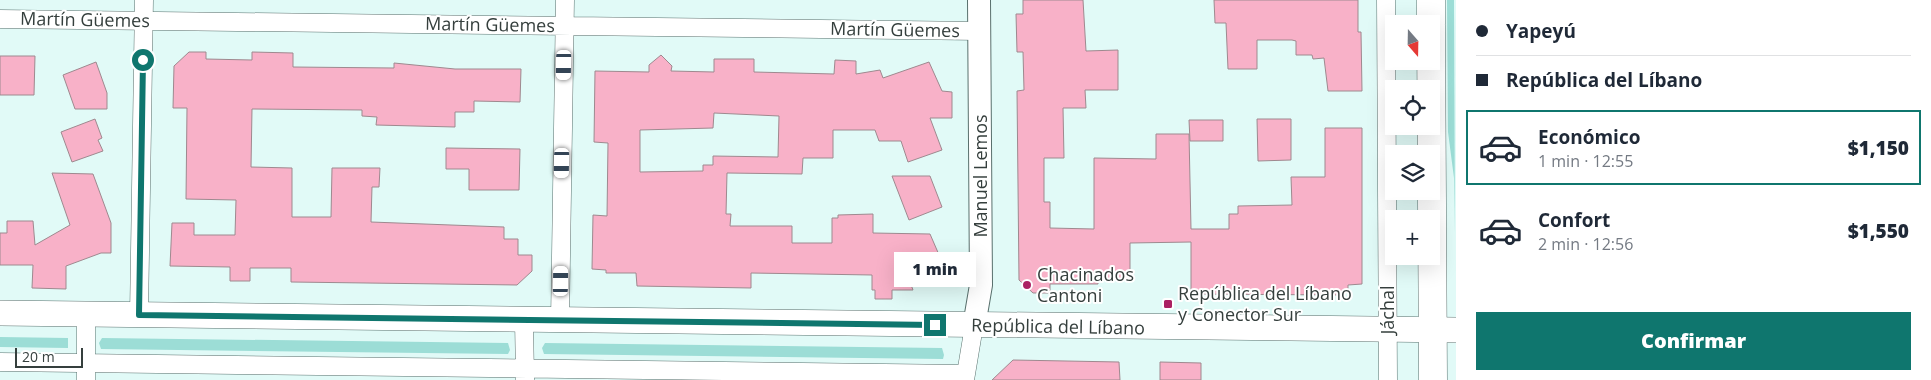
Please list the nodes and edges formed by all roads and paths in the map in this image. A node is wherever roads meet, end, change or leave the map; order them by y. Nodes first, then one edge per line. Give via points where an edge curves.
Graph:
1 (144, 0) edge
2 (565, 0) edge
3 (979, 0) edge
4 (1386, 0) edge
5 (1431, 0) edge
6 (1431, 15) edge
7 (0, 19) edge
8 (143, 21) junction
9 (565, 26) junction
10 (980, 31) junction
11 (1433, 70) edge
12 (0, 313) edge
13 (86, 314) junction
14 (139, 315) junction
15 (524, 320) junction
16 (560, 320) junction
17 (974, 326) junction
18 (1444, 330) edge
19 (1388, 331) junction
20 (0, 362) edge
21 (86, 372) edge
22 (525, 374) edge
23 (965, 377) edge
24 (1388, 380) edge
25 (1433, 380) edge

1 - 8 street
2 - 9 street
3 - 10 street, Manuel Lemos
4 - 19 street, Jáchal
5 - 6 main road
7 - 8 street, Martín Güemes
8 - 9 street, Martín Güemes
8 - 14 street
9 - 10 street, Martín Güemes
9 - 16 street
10 - 17 street, Manuel Lemos via 982,285
11 - 18 main road
12 - 13 main road, República del Líbano
13 - 14 main road, República del Líbano
13 - 21 street
14 - 15 main road, República del Líbano
15 - 16 main road, República del Líbano
15 - 22 street
16 - 17 main road, República del Líbano
17 - 19 main road, República del Líbano
17 - 23 street, Manuel Lemos
18 - 19 main road, República del Líbano
18 - 25 main road
19 - 24 street, Jáchal
20 - 21 street
21 - 22 street
22 - 23 street

